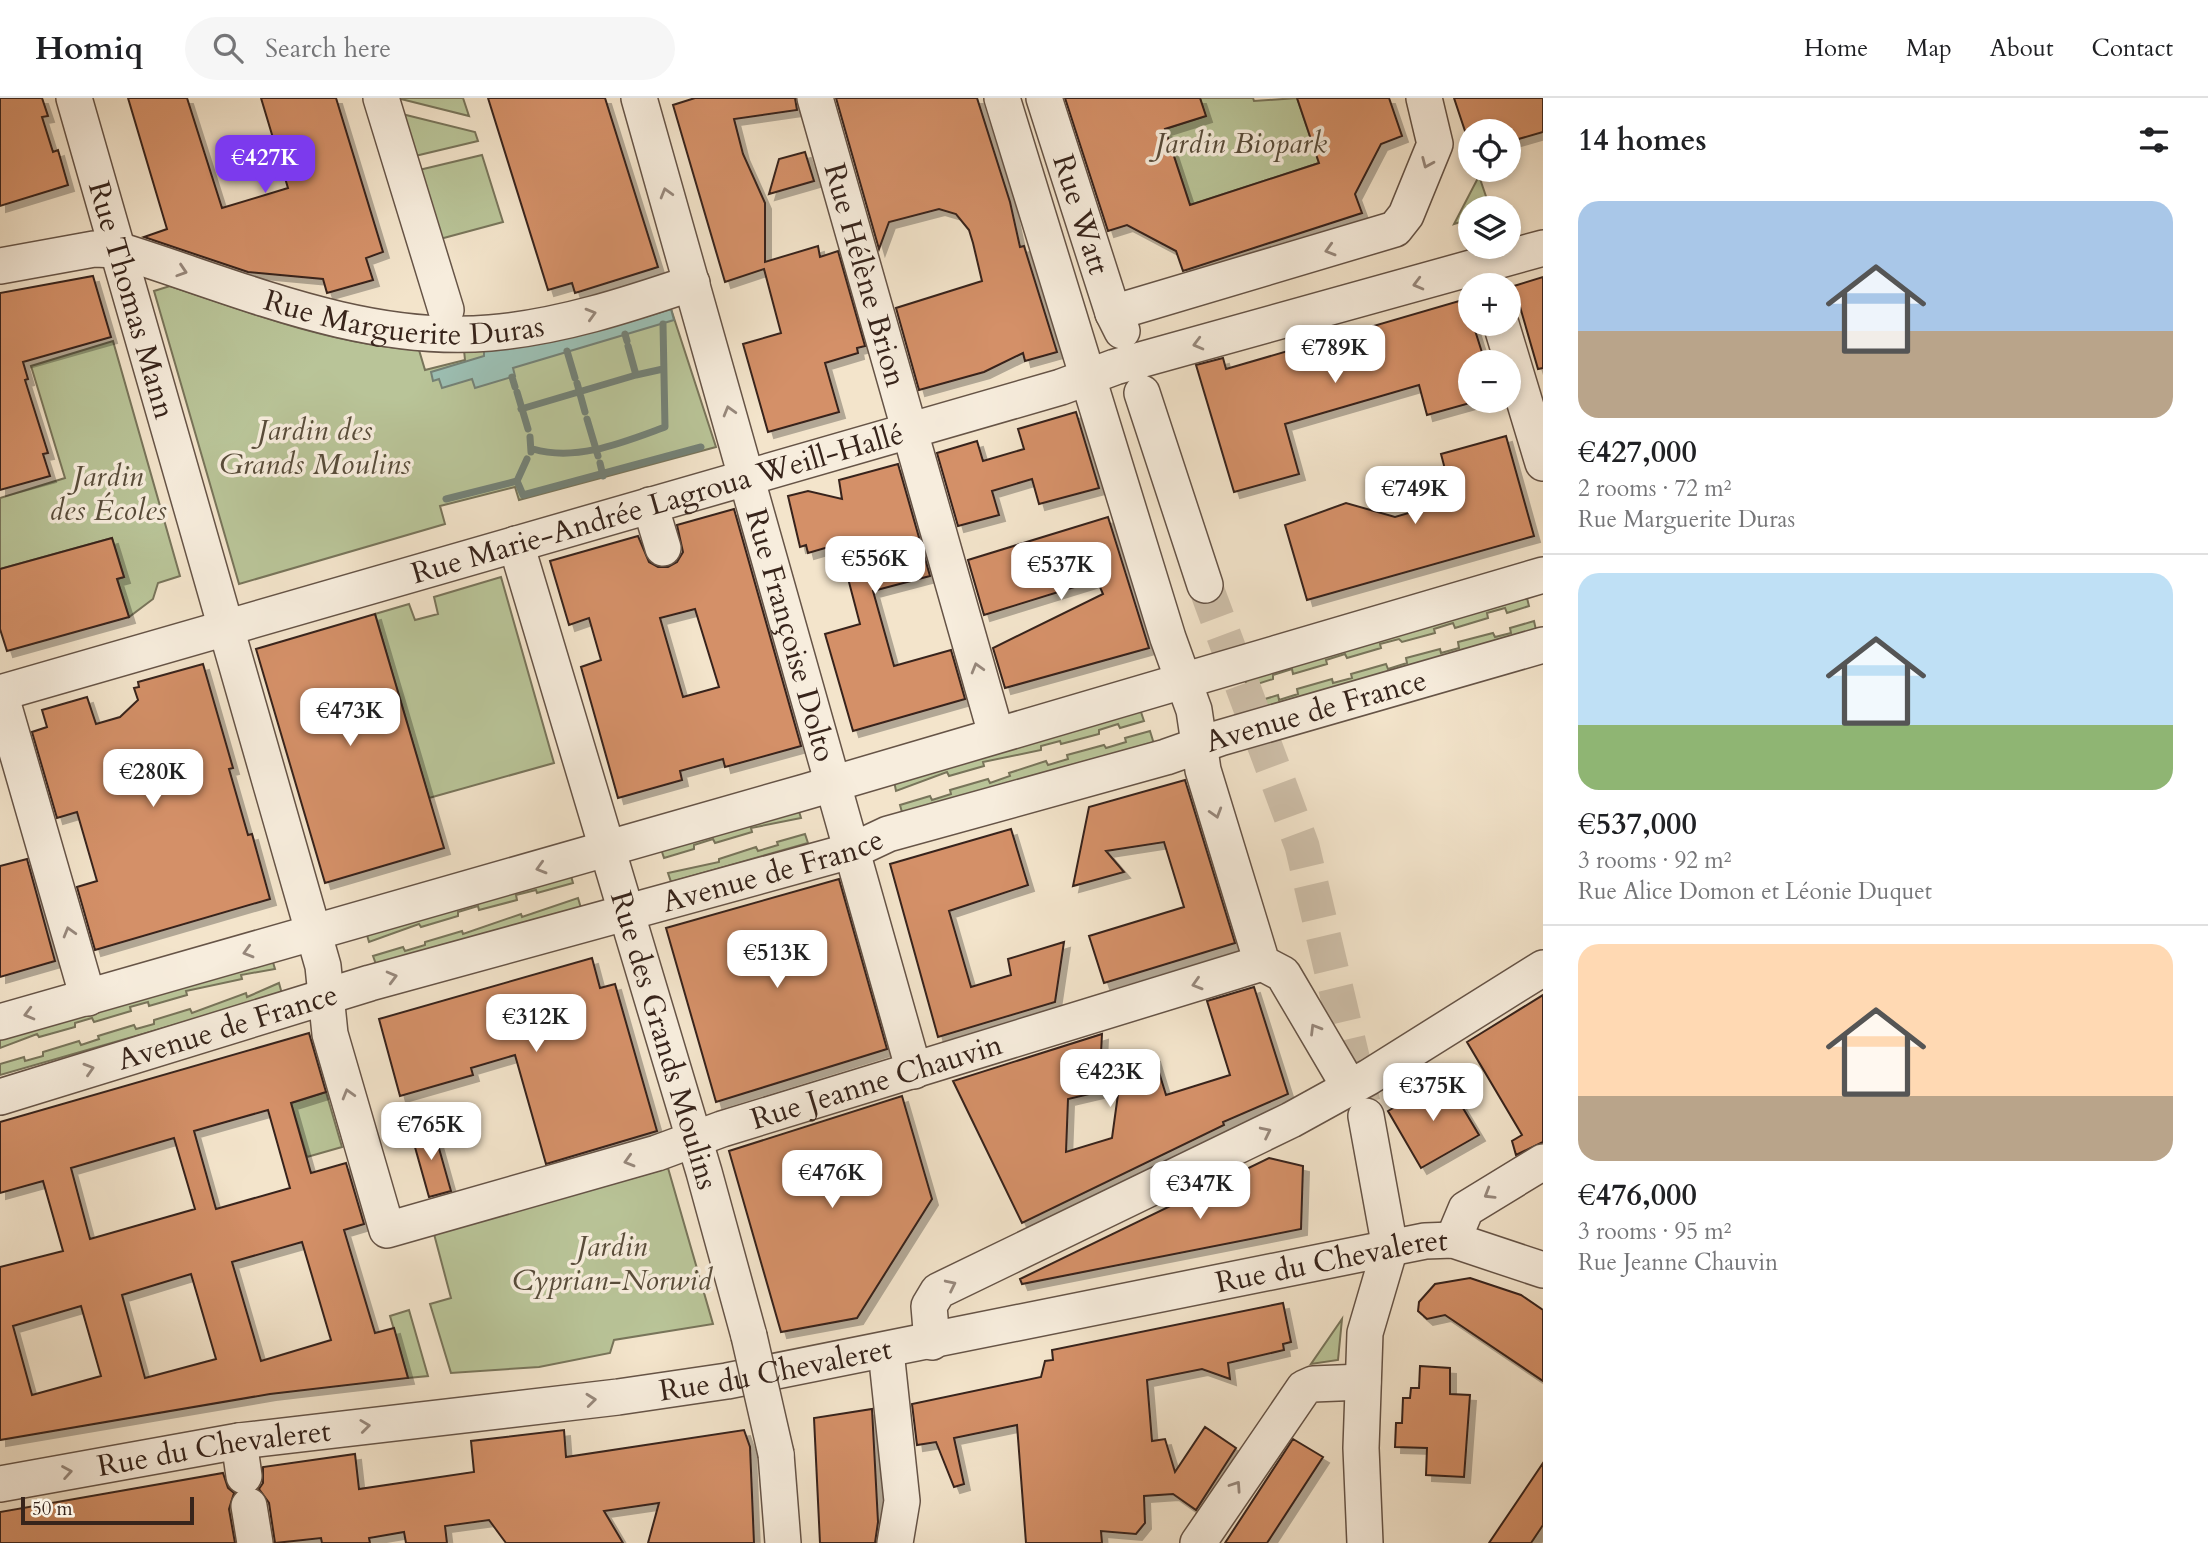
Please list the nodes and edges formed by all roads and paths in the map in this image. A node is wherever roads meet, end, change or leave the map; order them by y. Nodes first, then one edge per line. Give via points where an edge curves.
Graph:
1 (74, 98) edge
2 (381, 98) edge
3 (639, 98) edge
4 (815, 98) edge
5 (1002, 98) edge
6 (1045, 98) edge
7 (1424, 98) edge
8 (1543, 248) edge
9 (118, 250) junction
10 (0, 266) edge
11 (1491, 273) edge
12 (1458, 282) edge
13 (692, 283) junction
14 (446, 310) dead end
15 (1506, 336) edge
16 (1087, 377) junction
17 (1142, 393) dead end
18 (911, 429) junction
19 (1543, 463) edge
20 (748, 477) junction
21 (650, 505) junction
22 (516, 544) junction
23 (663, 548) dead end
24 (1543, 575) edge
25 (1205, 584) tunnel mouth
26 (225, 628) junction
27 (1543, 645) edge
28 (0, 693) edge
29 (1189, 695) junction
30 (996, 734) junction
31 (1199, 747) junction
32 (835, 782) junction
33 (607, 849) junction
34 (854, 850) junction
35 (625, 912) junction
36 (313, 932) junction
37 (1262, 964) junction
38 (1543, 968) edge
39 (327, 997) junction
40 (88, 998) junction
41 (0, 1022) edge
42 (914, 1071) junction
43 (0, 1097) edge
44 (1358, 1102) junction
45 (694, 1140) junction
46 (1543, 1162) edge
47 (387, 1230) joint
48 (1453, 1240) junction
49 (1390, 1248) junction
50 (1543, 1270) edge
51 (748, 1338) junction
52 (932, 1342) junction
53 (886, 1351) junction
54 (756, 1376) junction
55 (1363, 1382) junction
56 (239, 1441) junction
57 (0, 1484) edge
58 (255, 1543) edge
59 (783, 1543) edge
60 (895, 1543) edge
61 (1198, 1543) edge
62 (1365, 1543) edge

1 - 9 street, Rue Thomas Mann
2 - 14 street
13 -> 3 street, Rue Françoise Dolto
4 - 18 street, Rue Hélène Brion
5 - 16 street
7 -> 6 street, Rue Watt via 1436,144 1406,215 1395,229 1117,322
8 - 11 street, Rue Marie-Andrée Lagroua Weill-Hallé
9 - 10 street, Rue Marguerite Duras via 94,249
9 -> 13 street, Rue Marguerite Duras via 341,320 432,333 489,333 557,323
9 - 26 street, Rue Thomas Mann
12 -> 16 street, Rue Marie-Andrée Lagroua Weill-Hallé
20 -> 13 street, Rue Françoise Dolto
15 - 19 street
16 - 18 street, Rue Marie-Andrée Lagroua Weill-Hallé
16 - 29 street
17 - 25 street
18 - 20 street, Rue Marie-Andrée Lagroua Weill-Hallé
30 -> 18 street, Rue Hélène Brion
20 - 21 street, Rue Marie-Andrée Lagroua Weill-Hallé
20 - 32 street, Rue Françoise Dolto
21 - 22 street, Rue Marie-Andrée Lagroua Weill-Hallé
21 - 23 street
22 - 26 street, Rue Marie-Andrée Lagroua Weill-Hallé
22 - 33 street, Rue des Grands Moulins
24 - 29 street
26 - 28 street, Rue Marie-Andrée Lagroua Weill-Hallé
26 - 36 street, Rue Thomas Mann via 262,714
27 - 31 street, Avenue de France
40 -> 28 street
29 - 30 street
29 - 31 street
30 - 32 street
31 - 34 street, Avenue de France via 888,834
31 -> 37 street
32 - 33 street
32 - 34 street, Rue Françoise Dolto
33 - 35 street, Rue des Grands Moulins
33 -> 36 street
34 - 35 street, Avenue de France
34 - 42 street, Rue Françoise Dolto
39 -> 35 street, Avenue de France
35 - 45 street, Rue des Grands Moulins
36 - 39 street, Rue Thomas Mann
36 -> 40 street
37 -> 42 street, Rue Jeanne Chauvin
44 -> 37 street via 1283,974
38 - 44 street
43 -> 39 street, Avenue de France
47 -> 39 street, Rue Thomas Mann via 330,1034
40 -> 41 street
42 - 45 street, Rue Jeanne Chauvin
44 - 49 street
52 -> 44 street via 929,1306 938,1291 1291,1120
45 -> 47 street, Rue Jeanne Chauvin
45 - 51 street, Rue des Grands Moulins
46 -> 48 street via 1466,1209
48 - 49 street, Rue du Chevaleret
48 - 50 street, Rue du Chevaleret
49 - 52 street, Rue du Chevaleret
49 - 55 street via 1367,1324
51 - 54 street
51 - 59 street, Rue des Grands Moulins, bridge via 776,1454
52 - 53 street, Rue du Chevaleret
53 - 54 street, Rue du Chevaleret
53 - 60 street via 902,1501
56 -> 54 street, Rue du Chevaleret via 618,1397
61 -> 55 street via 1304,1388
55 - 62 street
57 -> 56 street, Rue du Chevaleret
56 - 58 street

